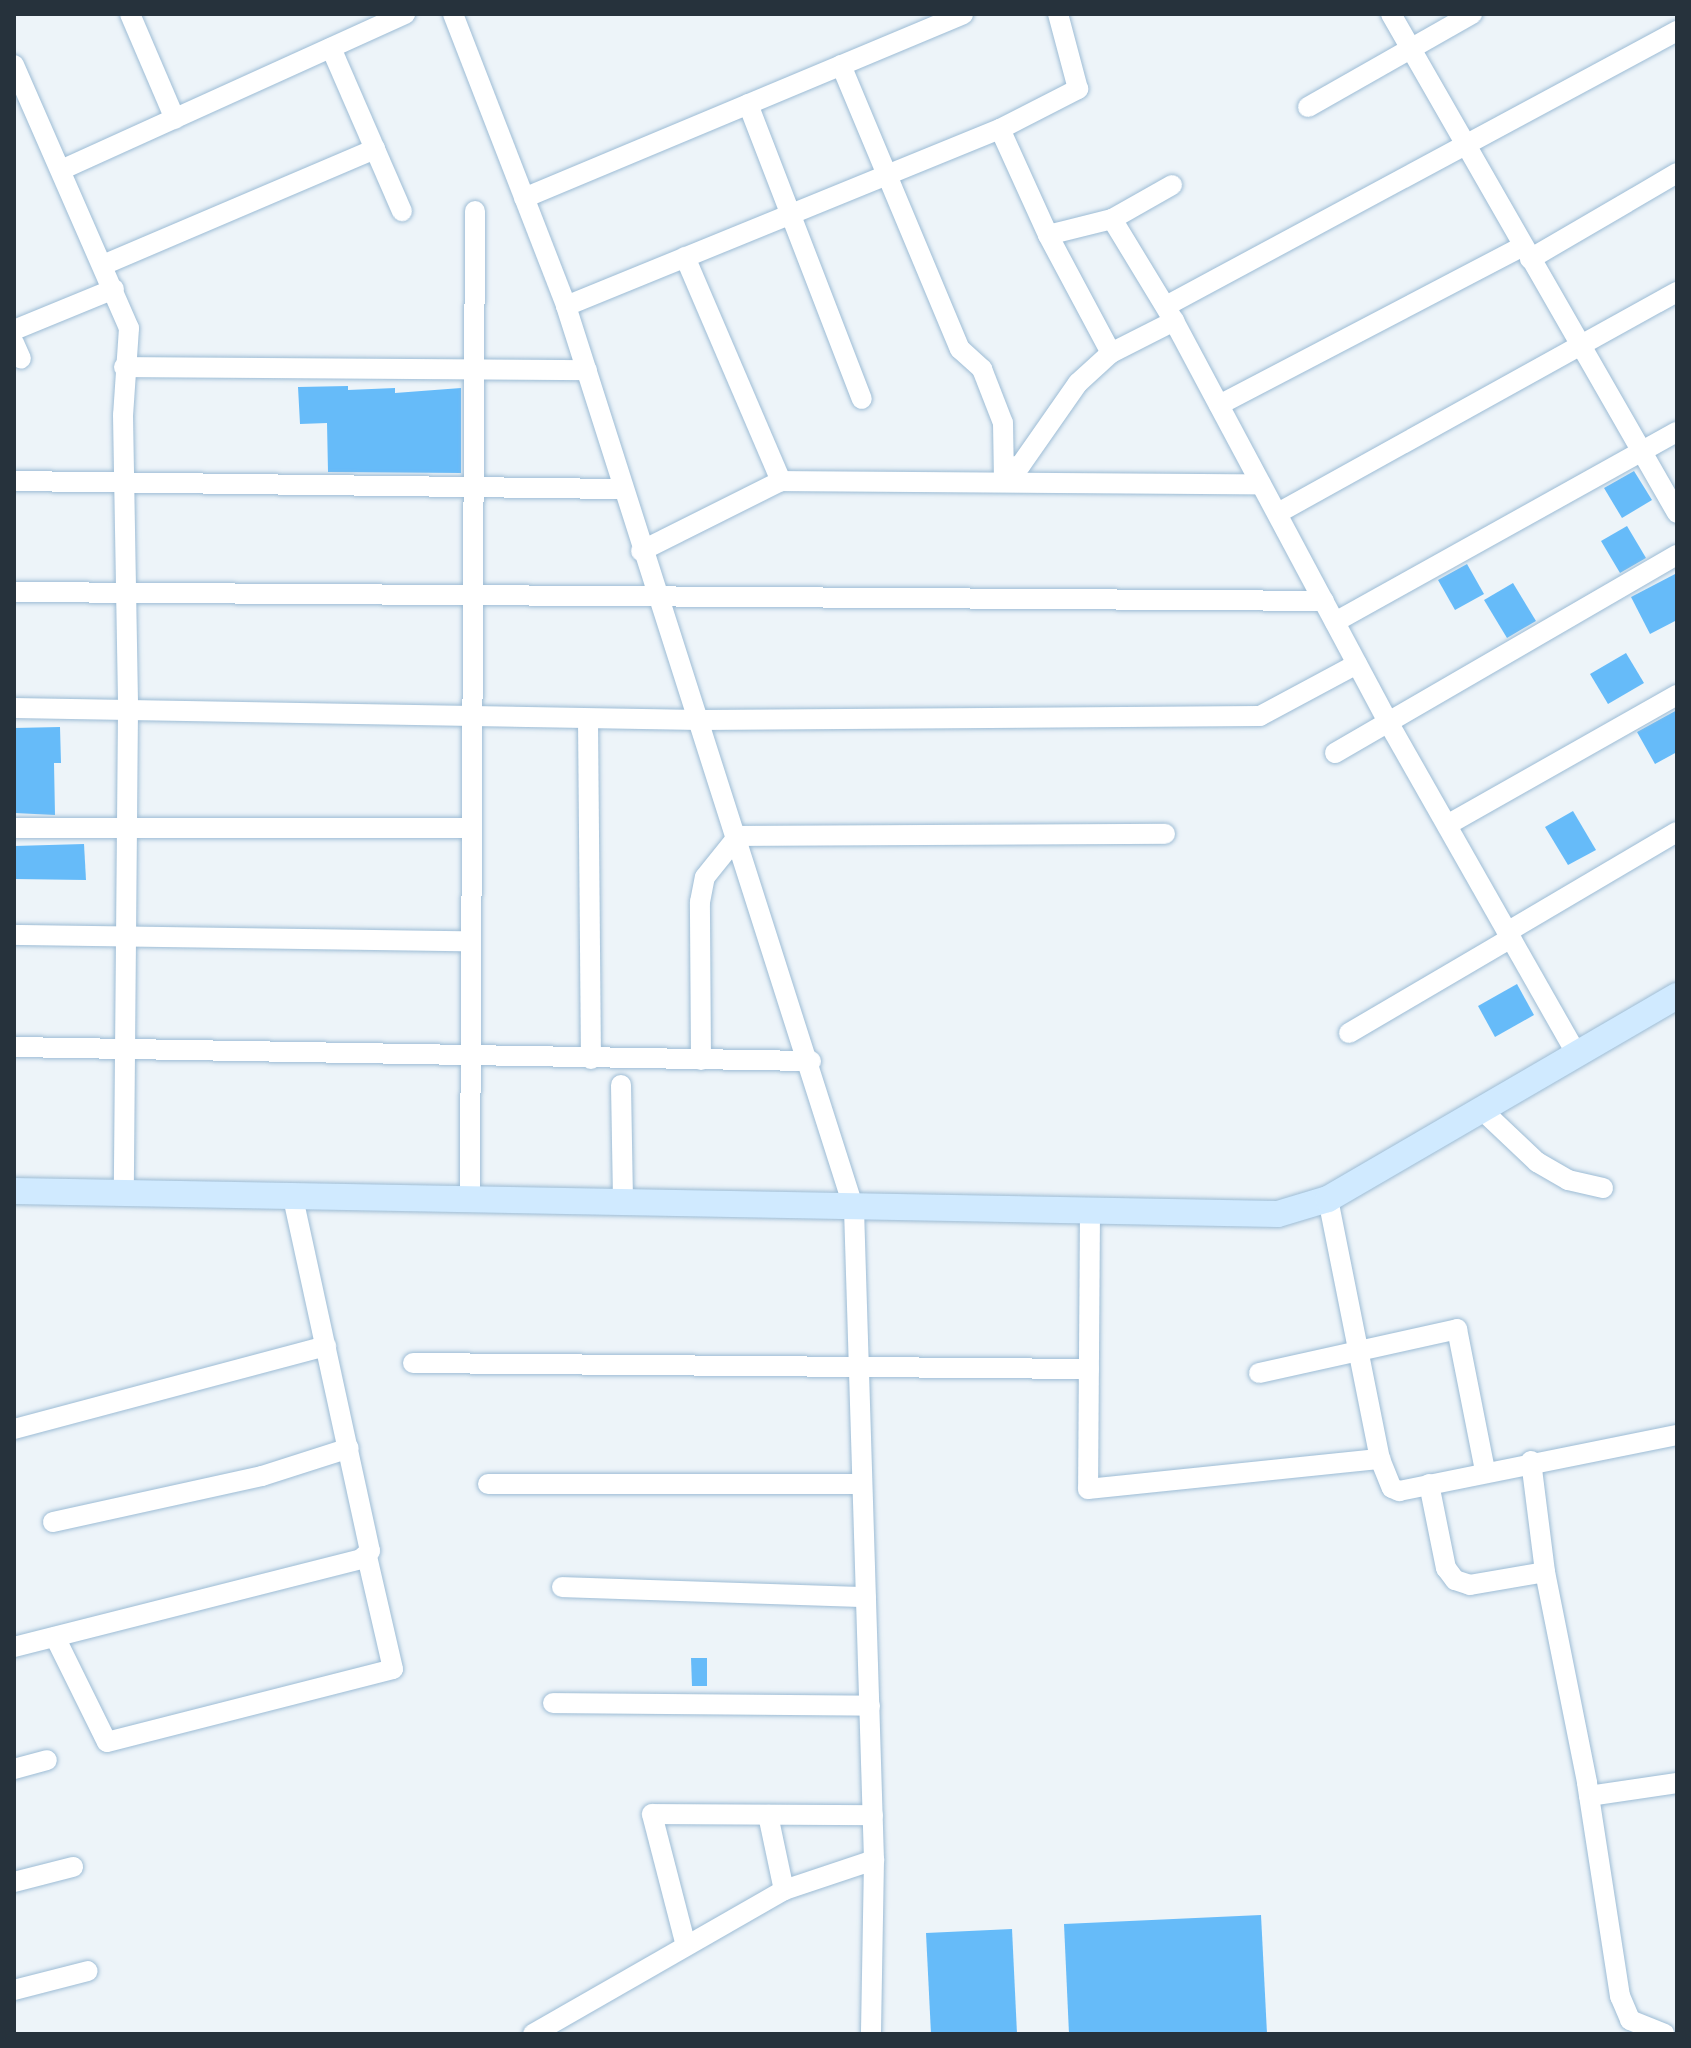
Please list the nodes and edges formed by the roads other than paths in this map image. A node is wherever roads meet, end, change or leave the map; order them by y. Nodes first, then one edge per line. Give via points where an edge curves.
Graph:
1 (405, 14) edge
2 (453, 14) edge
3 (1058, 14) edge
4 (1391, 14) edge
5 (1472, 14) edge
6 (132, 15) edge
7 (950, 17) edge
8 (1677, 31) edge
9 (331, 48) junction
10 (1411, 50) junction
11 (841, 65) junction
12 (15, 68) edge
13 (748, 104) junction
14 (1308, 107) dead end
15 (175, 119) junction
16 (1000, 129) junction
17 (1465, 143) junction
18 (375, 149) junction
19 (61, 170) junction
20 (1677, 173) edge
21 (886, 177) junction
22 (1172, 185) dead end
23 (524, 198) junction
24 (402, 211) dead end
25 (475, 211) dead end
26 (791, 214) junction
27 (1112, 219) junction
28 (1048, 235) junction
29 (1526, 252) junction
30 (685, 257) junction
31 (103, 265) junction
32 (114, 289) junction
33 (1677, 292) edge
34 (566, 306) junction
35 (1170, 314) junction
36 (14, 330) edge
37 (1582, 345) junction
38 (1111, 353) junction
39 (124, 367) junction
40 (475, 368) junction
41 (587, 370) junction
42 (862, 399) dead end
43 (1219, 405) junction
44 (1677, 432) edge
45 (1642, 451) junction
46 (1004, 475) junction
47 (125, 480) junction
48 (14, 481) edge
49 (781, 481) junction
50 (472, 484) junction
51 (1261, 484) junction
52 (621, 489) junction
53 (1278, 513) junction
54 (1677, 513) edge
55 (641, 551) junction
56 (1677, 555) edge
57 (14, 592) edge
58 (126, 593) junction
59 (657, 596) junction
60 (471, 597) junction
61 (1324, 601) junction
62 (1335, 622) junction
63 (1357, 664) junction
64 (1677, 695) edge
65 (14, 708) edge
66 (128, 710) junction
67 (471, 718) junction
68 (588, 719) junction
69 (700, 720) junction
70 (1388, 722) junction
71 (1335, 753) dead end
72 (1447, 825) junction
73 (14, 828) edge
74 (126, 828) junction
75 (470, 828) junction
76 (1677, 832) edge
77 (1165, 834) dead end
78 (738, 836) junction
79 (14, 935) edge
80 (1509, 935) junction
81 (125, 937) junction
82 (470, 941) junction
83 (1677, 996) edge
84 (1349, 1033) dead end
85 (14, 1047) edge
86 (124, 1050) junction
87 (1577, 1055) junction
88 (470, 1057) junction
89 (591, 1059) junction
90 (701, 1060) junction
91 (811, 1061) junction
92 (621, 1085) dead end
93 (1482, 1110) junction
94 (1603, 1188) dead end
95 (124, 1190) junction
96 (14, 1191) edge
97 (292, 1194) junction
98 (470, 1196) junction
99 (1328, 1199) junction
100 (623, 1201) junction
101 (854, 1209) junction
102 (1090, 1212) junction
103 (326, 1346) junction
104 (1361, 1352) junction
105 (413, 1363) dead end
106 (859, 1367) junction
107 (1089, 1369) junction
108 (1259, 1373) dead end
109 (14, 1429) edge
110 (1677, 1435) edge
111 (349, 1448) junction
112 (1380, 1459) junction
113 (1531, 1461) junction
114 (1485, 1471) junction
115 (488, 1484) dead end
116 (862, 1484) junction
117 (1429, 1484) junction
118 (53, 1522) dead end
119 (367, 1556) junction
120 (1545, 1572) junction
121 (562, 1587) dead end
122 (866, 1597) junction
123 (55, 1637) junction
124 (14, 1647) edge
125 (553, 1703) dead end
126 (870, 1706) junction
127 (47, 1760) dead end
128 (14, 1769) edge
129 (1677, 1783) edge
130 (1589, 1796) junction
131 (768, 1815) junction
132 (873, 1815) junction
133 (874, 1860) junction
134 (73, 1867) dead end
135 (14, 1882) edge
136 (784, 1890) junction
137 (685, 1942) junction
138 (88, 1971) dead end
139 (14, 1990) edge
140 (533, 2034) edge
141 (871, 2034) edge
142 (1664, 2034) edge

1 - 9 street
2 - 23 street
3 - 16 street via 1078,89
4 - 10 street
5 - 10 street
6 - 15 street
7 - 11 street
8 - 17 street
9 - 15 street
9 - 18 street
10 - 14 street
10 - 17 street
11 - 13 street
11 - 21 street
12 - 19 street
13 - 23 street
13 - 26 street
15 - 19 street
16 - 21 street
16 - 28 street
17 - 29 street
17 - 35 street
18 - 24 street
18 - 31 street
19 - 31 street
20 - 29 street
21 - 26 street
21 - 46 street via 960,349 982,369 1003,423
22 - 27 street
23 - 34 street
25 - 40 street
26 - 30 street
26 - 42 street
27 - 28 street
27 - 35 street
28 - 38 street
29 - 37 street
29 - 43 street
30 - 34 street
30 - 49 street
31 - 32 street
32 - 36 street
32 - 39 street via 129,328
33 - 37 street
34 - 41 street
35 - 38 street
35 - 43 street
37 - 45 street
37 - 53 street
38 - 46 street via 1078,383 1020,466
39 - 40 street
39 - 47 street
40 - 41 street
40 - 50 street
41 - 52 street
43 - 51 street
44 - 45 street
45 - 54 street
45 - 62 street
46 - 49 street
46 - 51 street
47 - 48 street
47 - 50 street
47 - 58 street
49 - 55 street
50 - 52 street
50 - 60 street
51 - 53 street
52 - 55 street
53 - 61 street
55 - 59 street
56 - 70 street
57 - 58 street
58 - 60 street
58 - 66 street
59 - 60 street
59 - 61 street
59 - 69 street
60 - 67 street
61 - 62 street
62 - 63 street
63 - 69 street via 1260,716
63 - 70 street
64 - 72 street
65 - 66 street
66 - 67 street
66 - 74 street
67 - 68 street
67 - 75 street
68 - 69 street
68 - 89 street
69 - 78 street
70 - 71 street
70 - 72 street
72 - 80 street
73 - 74 street
74 - 75 street
74 - 81 street
75 - 82 street
76 - 80 street
77 - 78 street
78 - 90 street via 705,877 700,902
78 - 91 street
79 - 81 street
80 - 84 street
80 - 87 street
81 - 82 street
81 - 86 street
82 - 88 street
83 - 87 main road
85 - 86 street
86 - 88 street
86 - 95 street
87 - 93 main road
88 - 89 street
88 - 98 street
89 - 90 street
90 - 91 street
91 - 101 street
92 - 100 street
93 - 94 street via 1537,1162 1568,1180
93 - 99 main road
95 - 96 main road
95 - 97 main road
97 - 98 main road
97 - 103 street
98 - 100 main road
99 - 102 main road via 1278,1214
99 - 104 street
100 - 101 main road
101 - 102 main road
101 - 106 street
102 - 107 street
103 - 109 street
103 - 111 street
104 - 108 street
104 - 112 street
104 - 114 street via 1457,1329
105 - 106 street
106 - 107 street
106 - 116 street
107 - 112 street via 1088,1489
110 - 113 street
111 - 118 street via 262,1476
111 - 119 street via 371,1542
112 - 117 street via 1392,1488
113 - 114 street
113 - 120 street
114 - 117 street
115 - 116 street
116 - 122 street
117 - 120 street via 1446,1568 1455,1580 1470,1585
119 - 123 street
119 - 123 street via 393,1669 107,1742
120 - 130 street
121 - 122 street
122 - 126 street
123 - 124 street
125 - 126 street
126 - 132 street
127 - 128 street
129 - 130 street
130 - 142 street via 1625,2011 1630,2020
131 - 132 street
131 - 136 street
131 - 137 street via 652,1814
132 - 133 street
133 - 136 street
133 - 141 street
134 - 135 street
136 - 137 street
137 - 140 street
138 - 139 street

